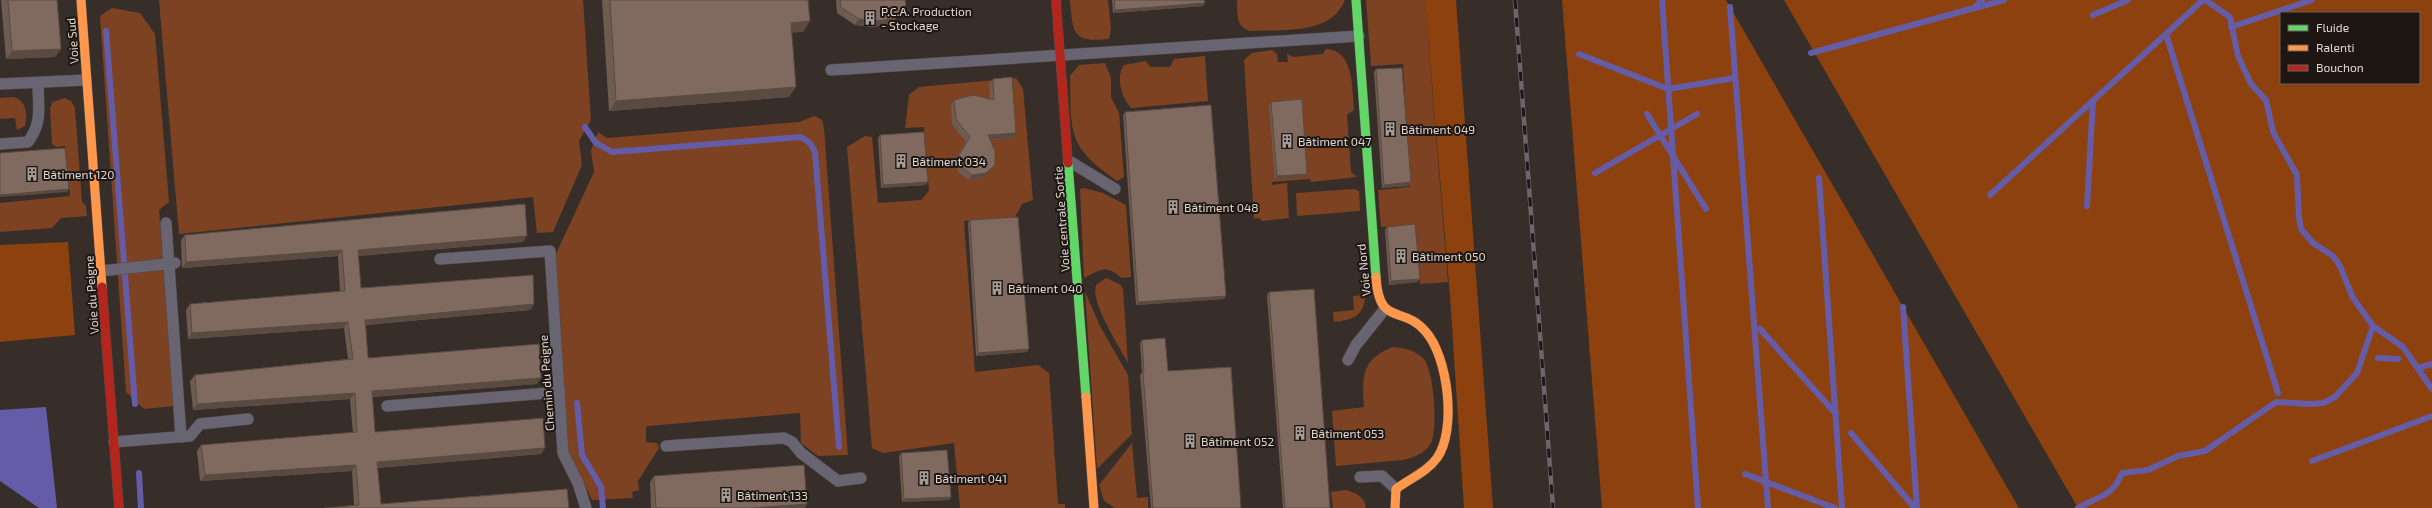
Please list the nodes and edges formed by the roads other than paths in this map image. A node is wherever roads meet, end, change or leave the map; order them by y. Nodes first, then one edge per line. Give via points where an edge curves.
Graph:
1 (81, 0) edge
2 (1056, 0) edge
3 (1356, 0) edge
4 (1358, 36) junction
5 (1062, 56) junction
6 (831, 70) dead end
7 (86, 80) junction
8 (38, 83) junction
9 (0, 84) edge
10 (0, 144) edge
11 (1069, 161) junction
12 (1115, 189) dead end
13 (166, 223) dead end
14 (440, 259) dead end
15 (172, 263) junction
16 (101, 271) junction
17 (1384, 310) junction
18 (1348, 360) dead end
19 (560, 392) junction
20 (387, 406) dead end
21 (248, 419) dead end
22 (181, 437) junction
23 (114, 442) junction
24 (666, 446) dead end
25 (1360, 477) dead end
26 (860, 478) dead end
27 (1396, 489) junction
28 (119, 508) edge
29 (586, 508) edge
30 (1094, 508) edge
31 (1395, 508) edge

1 - 7 street, Voie Sud
2 - 5 street, Voie centrale Sortie
3 - 4 street, Voie Nord
4 - 5 lane
4 - 17 street, Voie Nord via 1375,279 1377,297
5 - 6 lane
5 - 11 street, Voie centrale Sortie
7 - 8 lane
7 - 16 street, Voie du Peigne
8 - 9 lane
8 - 10 lane via 39,117 36,131 28,142
11 - 12 lane
11 - 30 street, Voie centrale Sortie
13 - 15 lane
14 - 19 lane, Chemin du Peigne via 550,251
15 - 16 lane
15 - 22 lane
16 - 23 street, Voie du Peigne
17 - 18 lane via 1356,345
17 - 27 street via 1416,323 1427,333 1444,377 1447,417 1447,434 1431,466
19 - 20 lane
19 - 29 lane, Chemin du Peigne via 564,453
21 - 22 lane via 200,424 190,436
22 - 23 lane
23 - 28 street, Voie du Peigne
24 - 26 lane via 784,438 838,481
25 - 27 lane via 1382,476
27 - 31 street

